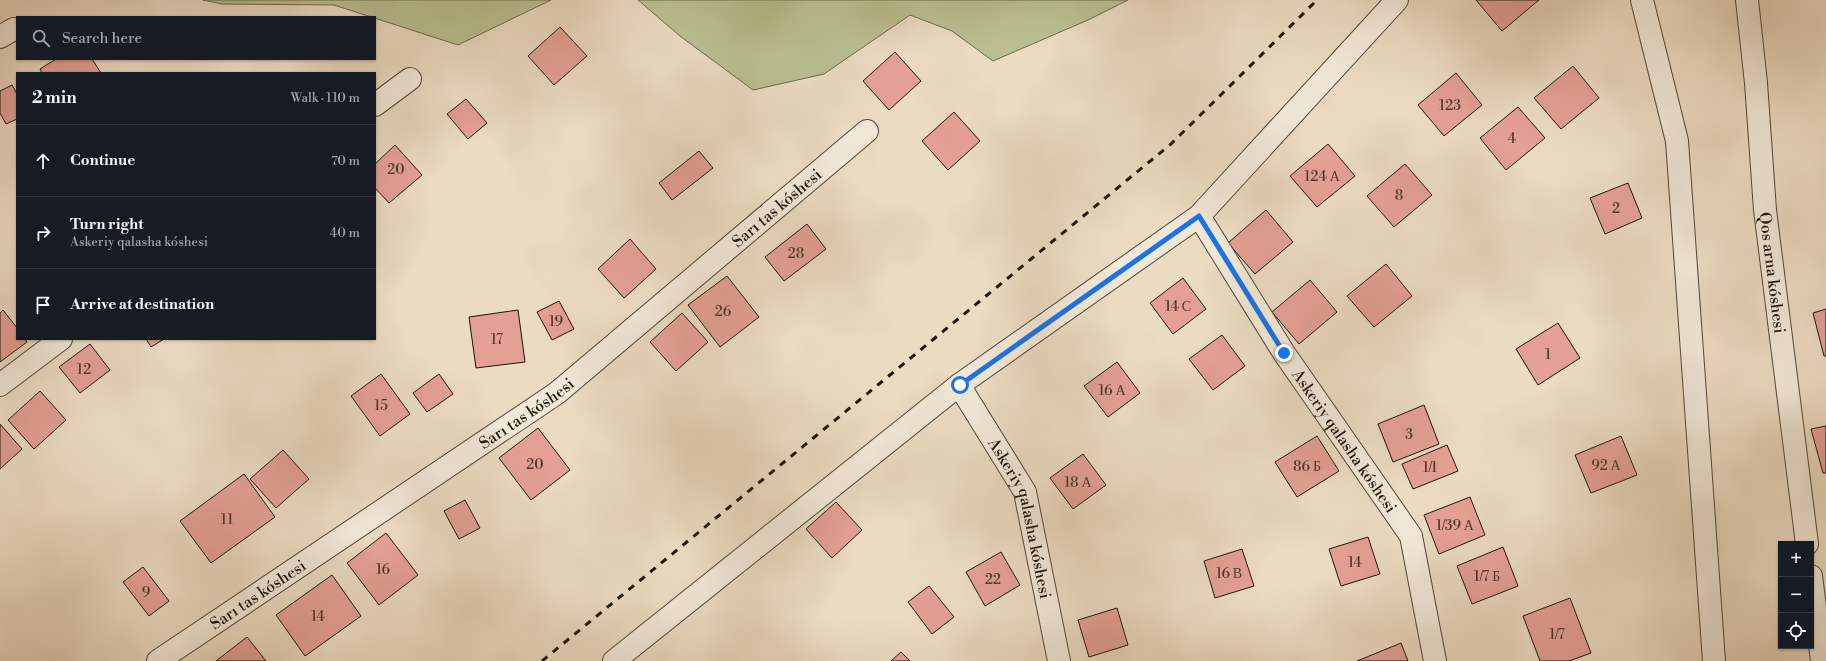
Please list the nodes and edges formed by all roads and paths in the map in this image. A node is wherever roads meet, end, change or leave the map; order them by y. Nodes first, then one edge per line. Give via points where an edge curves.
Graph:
1 (1397, 0) edge
2 (1642, 0) edge
3 (1747, 0) edge
4 (410, 79) dead end
5 (376, 104) edge
6 (867, 130) dead end
7 (1199, 216) junction
8 (60, 340) edge
9 (0, 385) edge
10 (960, 385) junction
11 (1807, 541) edge
12 (1811, 577) edge
13 (158, 661) edge
14 (614, 661) edge
15 (1059, 661) edge
16 (1435, 661) edge
17 (1714, 661) edge
18 (1822, 661) edge

1 - 7 street
2 - 17 street via 1677,141
3 - 11 street, Qos arna kóshesi via 1765,210
4 - 5 street
6 - 13 street, Sarı tas kóshesi via 558,393
7 - 10 street
7 - 16 street, Askeriy qalasha kóshesi via 1284,353 1411,536
8 - 9 street
10 - 14 street
10 - 15 street, Askeriy qalasha kóshesi via 1024,492
12 - 18 street

